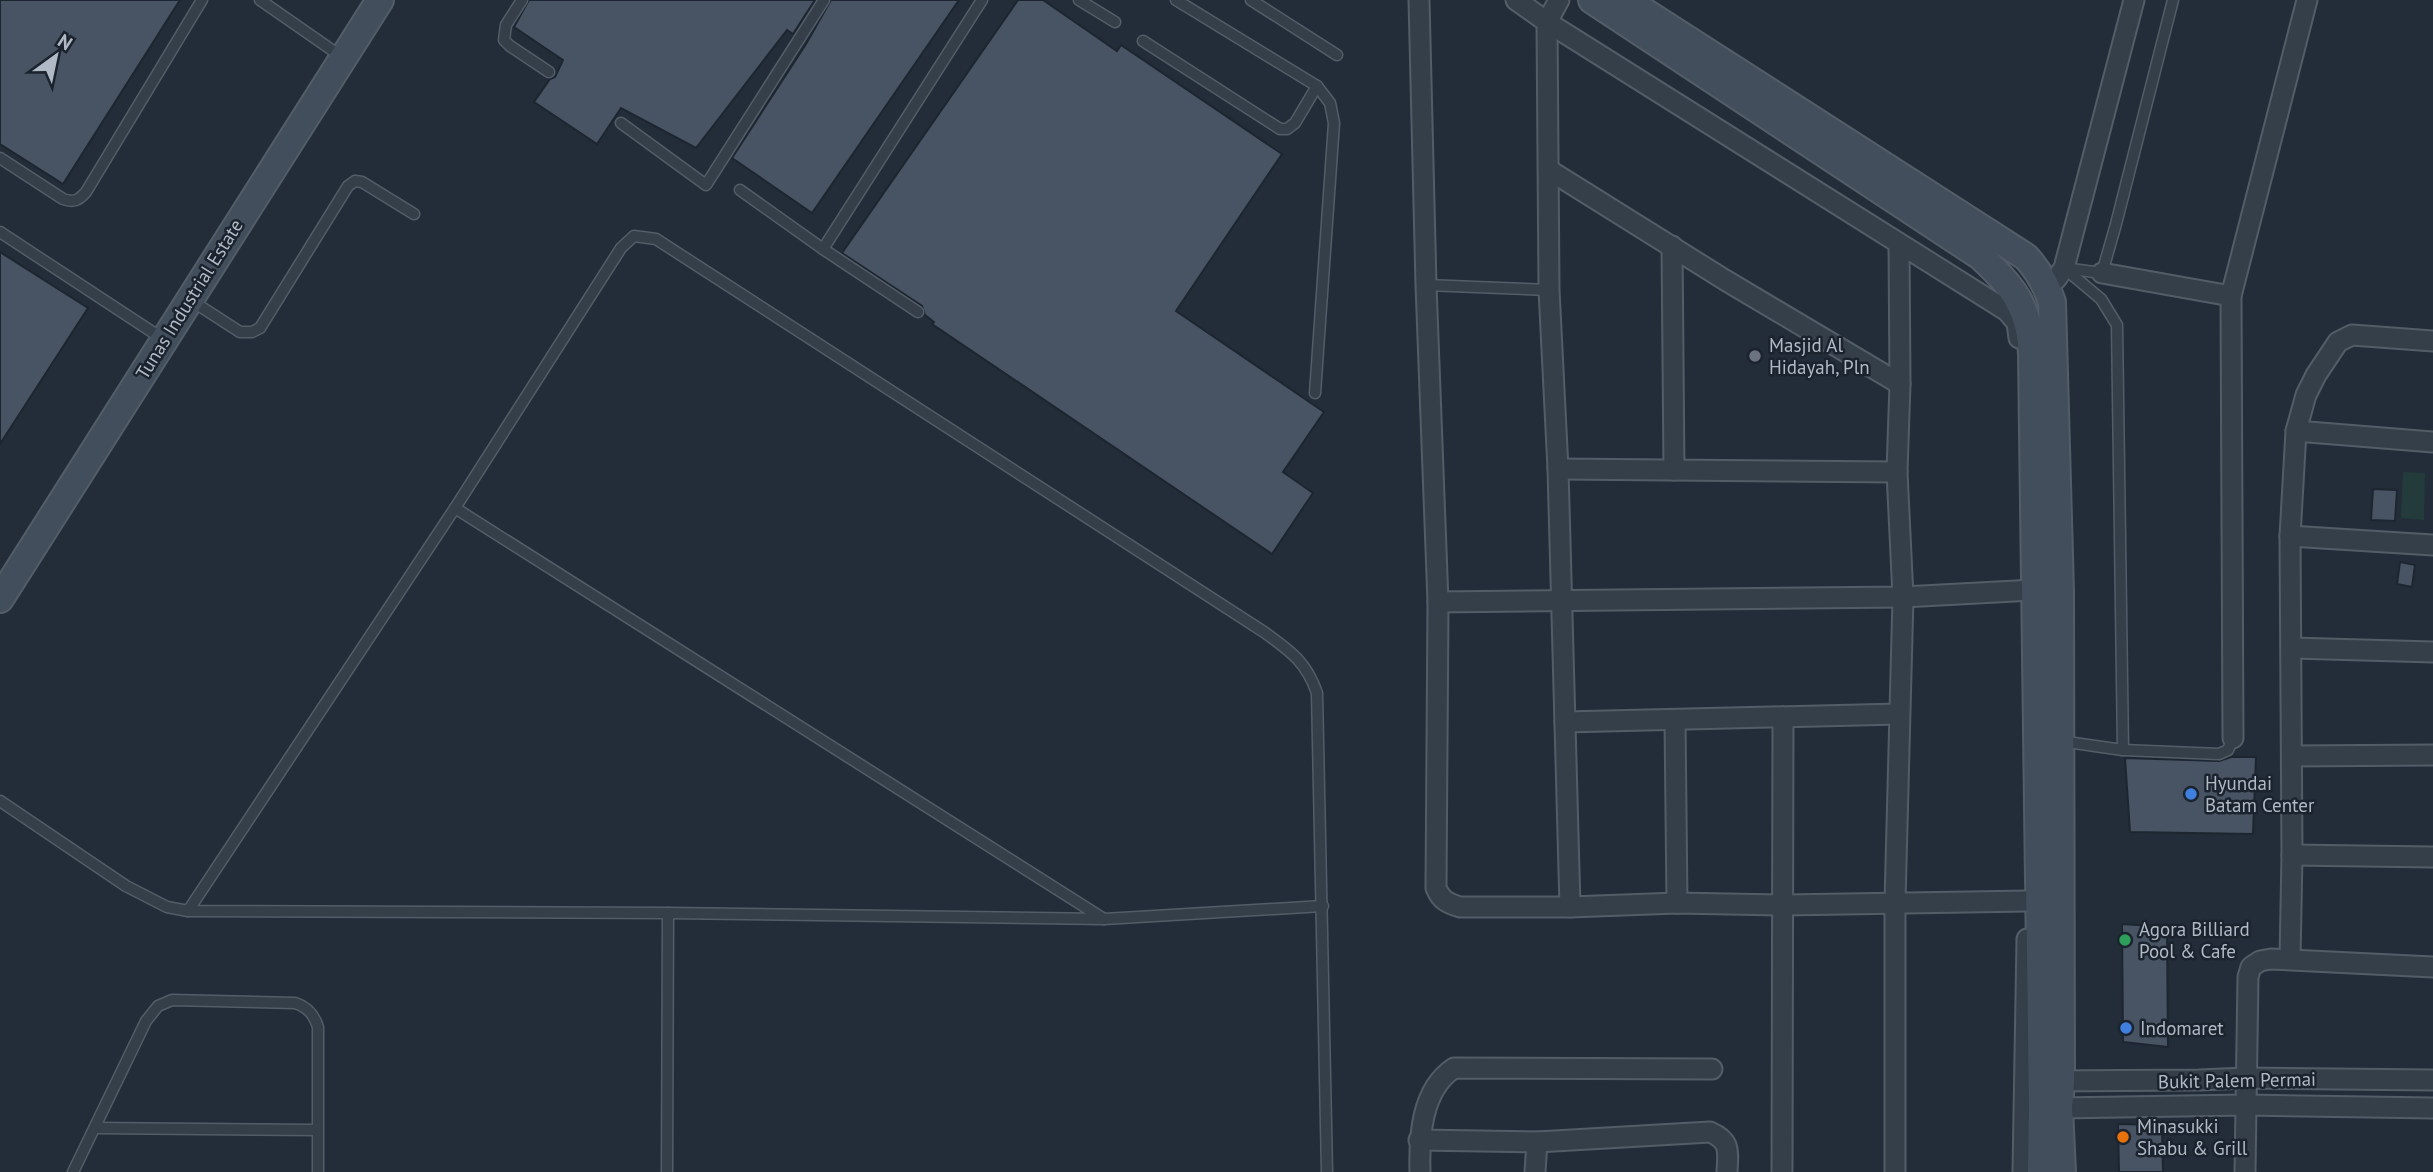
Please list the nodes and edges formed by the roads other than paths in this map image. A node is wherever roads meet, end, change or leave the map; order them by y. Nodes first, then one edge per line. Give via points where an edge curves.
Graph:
1 (202, 0) edge
2 (260, 0) edge
3 (380, 0) edge
4 (522, 0) edge
5 (824, 0) edge
6 (982, 0) edge
7 (1079, 0) edge
8 (1176, 0) edge
9 (1251, 0) edge
10 (1419, 0) edge
11 (1516, 0) edge
12 (1559, 0) edge
13 (1592, 0) edge
14 (1626, 0) edge
15 (2134, 0) edge
16 (2173, 0) edge
17 (2307, 0) edge
18 (1115, 22) dead end
19 (1547, 22) junction
20 (1143, 41) dead end
21 (1685, 50) junction
22 (1338, 55) dead end
23 (343, 58) junction
24 (550, 72) dead end
25 (1317, 86) junction
26 (621, 123) dead end
27 (0, 159) edge
28 (1549, 170) junction
29 (740, 190) dead end
30 (414, 214) dead end
31 (0, 232) edge
32 (1899, 244) junction
33 (1672, 246) junction
34 (823, 249) junction
35 (2102, 273) junction
36 (2055, 278) junction
37 (1426, 285) junction
38 (1549, 290) junction
39 (2231, 296) junction
40 (188, 299) junction
41 (918, 313) dead end
42 (163, 339) junction
43 (2433, 341) edge
44 (1900, 384) junction
45 (1315, 393) dead end
46 (2296, 431) junction
47 (2433, 442) edge
48 (1558, 469) junction
49 (1674, 470) junction
50 (1897, 472) junction
51 (456, 508) junction
52 (2290, 536) junction
53 (2433, 545) edge
54 (2031, 591) junction
55 (1903, 597) junction
56 (0, 599) edge
57 (1562, 599) junction
58 (1438, 601) junction
59 (2292, 648) junction
60 (2433, 652) edge
61 (1899, 714) junction
62 (1783, 717) junction
63 (1675, 720) junction
64 (1565, 722) junction
65 (2233, 738) joint
66 (2060, 741) junction
67 (2123, 750) junction
68 (2433, 755) edge
69 (2292, 756) junction
70 (0, 801) edge
71 (2292, 855) junction
72 (2433, 857) edge
73 (2028, 901) junction
74 (1895, 902) junction
75 (1678, 903) junction
76 (1784, 905) junction
77 (1323, 906) junction
78 (1570, 907) junction
79 (188, 911) junction
80 (668, 913) junction
81 (1104, 919) junction
82 (2290, 959) junction
83 (2433, 967) edge
84 (1712, 1069) dead end
85 (2246, 1078) junction
86 (2433, 1080) edge
87 (2051, 1094) junction
88 (2245, 1105) junction
89 (2433, 1108) edge
90 (95, 1128) junction
91 (317, 1130) junction
92 (1419, 1140) junction
93 (1538, 1142) junction
94 (73, 1172) edge
95 (318, 1172) edge
96 (667, 1172) edge
97 (1327, 1172) edge
98 (1420, 1172) edge
99 (1535, 1172) edge
100 (1727, 1172) edge
101 (1782, 1172) edge
102 (1895, 1172) edge
103 (2024, 1172) edge
104 (2041, 1172) edge
105 (2062, 1172) edge
106 (2245, 1172) edge

1 - 27 lane via 80,199 63,199
2 - 23 lane
3 - 23 main road, Tunas Industrial Estate
4 - 24 lane via 505,28 504,40
5 - 26 lane via 706,185
6 - 34 lane
7 - 18 lane
8 - 25 lane
9 - 22 lane
10 - 37 street
11 - 19 street
12 - 19 street
13 - 21 main road
14 - 21 main road
15 - 36 street
16 - 35 lane
17 - 39 street
19 - 28 street
19 - 32 street
20 - 25 lane via 1280,129 1295,122
21 - 36 main road
21 - 54 main road via 1980,256 2015,295 2032,337
23 - 40 main road, Tunas Industrial Estate
25 - 45 lane via 1330,103 1334,123
28 - 33 street
28 - 38 street
29 - 34 lane
30 - 40 lane via 362,182 351,183 263,323 252,332 240,332
31 - 42 lane
32 - 44 street
32 - 54 street via 2007,312 2017,323
33 - 44 street
33 - 49 street
34 - 41 lane
35 - 36 lane
35 - 39 street
36 - 66 main road
36 - 67 lane via 2101,299 2117,325
37 - 38 lane
37 - 58 street
38 - 48 street
39 - 65 street
40 - 42 main road, Tunas Industrial Estate
42 - 56 main road, Tunas Industrial Estate
43 - 46 street via 2352,335 2338,342 2306,395
44 - 50 street
46 - 47 street
46 - 52 street
48 - 49 street
48 - 57 street
49 - 50 street
50 - 55 street
51 - 77 lane via 621,248 634,236 656,239 1302,661 1317,693
51 - 79 lane
51 - 81 lane
52 - 53 street
52 - 59 street
54 - 55 street
54 - 73 street
54 - 87 main road
55 - 57 street
55 - 61 street
57 - 58 street
57 - 64 street
58 - 78 street via 1439,895 1460,907
59 - 60 street
59 - 69 street
61 - 62 street
61 - 74 street
62 - 63 street
62 - 76 street
63 - 64 street
63 - 75 street
64 - 78 street
65 - 67 lane via 2228,750 2219,754
66 - 67 lane
66 - 87 main road
68 - 69 street
69 - 71 street
70 - 79 lane via 126,886 167,907
71 - 72 street
71 - 82 street
73 - 74 street
73 - 103 street
74 - 76 street
74 - 102 street
75 - 76 street
75 - 78 street
76 - 101 street
77 - 81 lane
77 - 97 lane
79 - 80 lane
80 - 81 lane
80 - 96 lane
82 - 83 street
82 - 85 street via 2266,960 2251,967
84 - 92 street via 1454,1068 1433,1093
85 - 86 street, Bukit Palem Permai
85 - 87 street, Bukit Palem Permai
85 - 88 street
87 - 88 street, Bukit Palem Permai
87 - 104 main road
87 - 105 main road
88 - 89 street, Bukit Palem Permai
88 - 106 street
90 - 91 lane
90 - 91 lane via 146,1021 158,1006 172,1000 296,1003 307,1008 318,1027
90 - 94 lane
91 - 95 lane
92 - 93 street
92 - 98 street
93 - 99 street
93 - 100 street via 1710,1132 1726,1145

